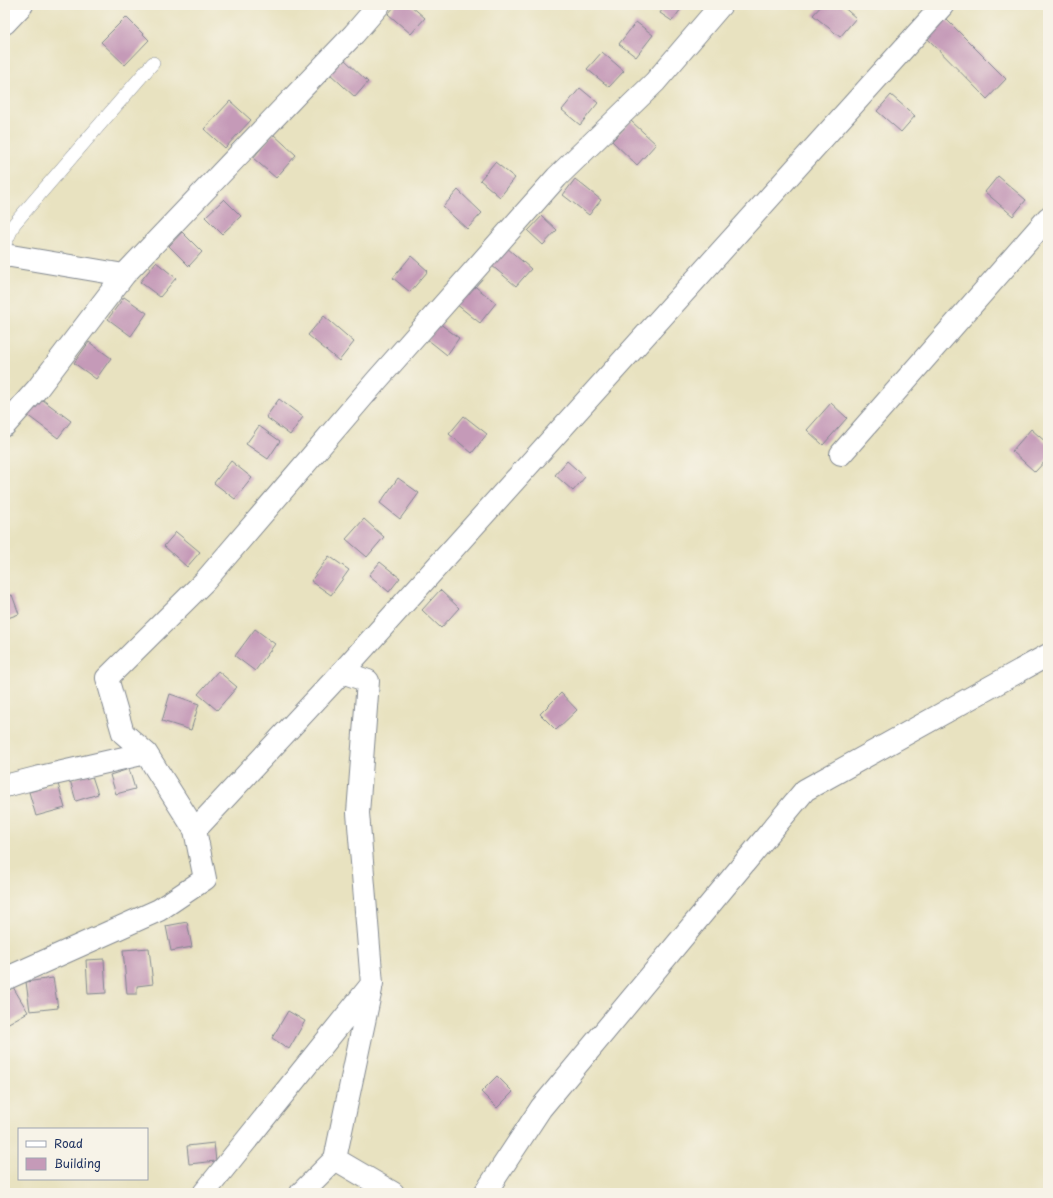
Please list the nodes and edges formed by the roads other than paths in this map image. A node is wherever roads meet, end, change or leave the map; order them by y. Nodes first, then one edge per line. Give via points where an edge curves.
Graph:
1 (22, 5) edge
2 (379, 5) edge
3 (721, 5) edge
4 (943, 5) edge
5 (5, 23) edge
6 (152, 63) dead end
7 (1048, 218) edge
8 (5, 244) edge
9 (5, 255) edge
10 (124, 275) junction
11 (5, 425) edge
12 (841, 454) dead end
13 (1048, 655) edge
14 (342, 672) junction
15 (146, 753) junction
16 (5, 786) edge
17 (196, 830) junction
18 (5, 979) edge
19 (372, 984) junction
20 (335, 1159) junction
21 (204, 1193) edge
22 (301, 1193) edge
23 (393, 1193) edge
24 (485, 1193) edge

1 - 5 street
2 - 10 street
3 - 15 street via 655,82 557,177 377,380 205,581 107,678 123,733
4 - 14 street
6 - 8 lane via 14,224
7 - 12 street
9 - 10 street
10 - 11 street via 38,388
13 - 24 street via 806,790 542,1108
14 - 17 street
14 - 19 street via 368,681 358,813
15 - 16 street
15 - 17 street
17 - 18 street via 205,879 159,910
19 - 20 street
19 - 21 street
20 - 22 street
20 - 23 street

